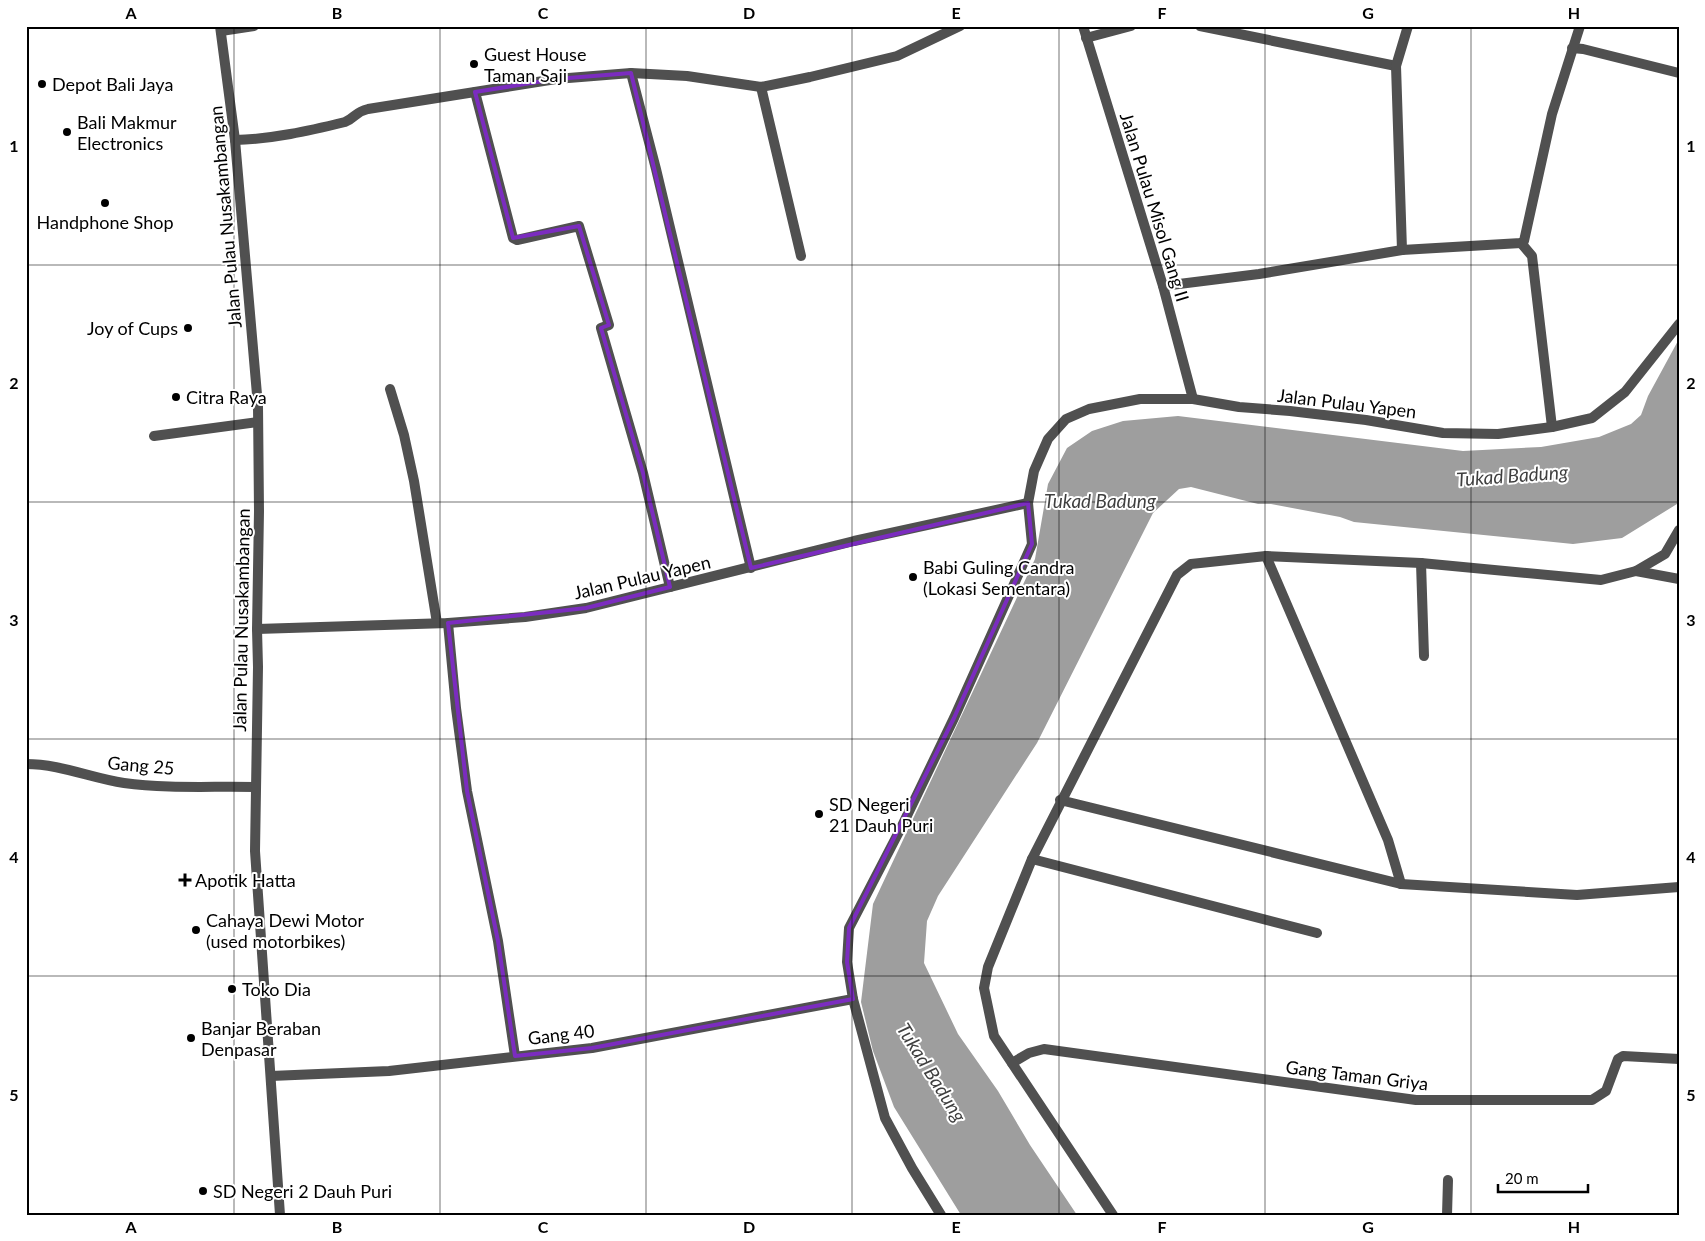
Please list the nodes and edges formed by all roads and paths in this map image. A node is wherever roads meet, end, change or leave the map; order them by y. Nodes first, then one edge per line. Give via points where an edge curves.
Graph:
1 (254, 26) edge
2 (960, 26) edge
3 (1082, 26) edge
4 (1131, 26) edge
5 (1200, 26) edge
6 (1408, 26) edge
7 (1580, 26) edge
8 (220, 29) edge
9 (1086, 38) junction
10 (1572, 48) junction
11 (1396, 66) junction
12 (631, 73) junction
13 (1679, 73) edge
14 (761, 87) junction
15 (475, 92) junction
16 (235, 140) junction
17 (1521, 243) junction
18 (1402, 250) junction
19 (801, 256) dead end
20 (1163, 286) junction
21 (1679, 324) edge
22 (390, 389) dead end
23 (1193, 399) junction
24 (258, 422) junction
25 (1552, 427) junction
26 (154, 436) dead end
27 (1028, 503) junction
28 (1679, 530) edge
29 (1266, 556) junction
30 (1420, 563) junction
31 (751, 568) junction
32 (1636, 570) junction
33 (1679, 579) edge
34 (670, 587) junction
35 (436, 623) junction
36 (448, 623) junction
37 (256, 629) junction
38 (1424, 656) dead end
39 (26, 764) edge
40 (255, 787) junction
41 (1060, 800) junction
42 (1032, 859) junction
43 (1401, 884) junction
44 (1679, 887) edge
45 (1318, 933) dead end
46 (853, 999) junction
47 (515, 1056) junction
48 (1679, 1059) edge
49 (1012, 1063) junction
50 (271, 1076) junction
51 (1448, 1180) dead end
52 (280, 1215) edge
53 (941, 1215) edge
54 (1113, 1215) edge
55 (1447, 1215) edge

1 - 8 street
2 - 14 street via 897,56
3 - 9 street, Jalan Pulau Misol Gang II
4 - 9 street
5 - 11 street
6 - 11 street
7 - 10 street
8 - 16 street, Jalan Pulau Nusakambangan
9 - 20 street, Jalan Pulau Misol Gang II
10 - 13 street
10 - 17 street via 1552,114
11 - 18 street
12 - 14 street via 687,76
12 - 15 street via 556,79
12 - 31 street
14 - 19 street
15 - 16 street via 358,111 345,122 287,136
15 - 34 street via 513,238 517,240 579,226 609,326 601,328 643,473
16 - 24 street, Jalan Pulau Nusakambangan
17 - 18 street
17 - 25 street via 1532,256
18 - 20 street
20 - 23 street, Jalan Pulau Misol Gang II
21 - 25 street, Jalan Pulau Yapen via 1624,392 1592,418
22 - 35 street via 414,481
23 - 25 street, Jalan Pulau Yapen via 1443,432 1498,434
23 - 27 street, Jalan Pulau Yapen via 1140,399 1089,409 1066,419 1048,439 1034,470
24 - 26 street
24 - 37 street, Jalan Pulau Nusakambangan
27 - 31 street, Jalan Pulau Yapen
27 - 46 street, Jalan Pulau Yapen via 1032,544 954,718 849,928 847,962
28 - 32 street via 1665,554
29 - 30 street
29 - 41 street via 1191,564 1177,575
29 - 43 street via 1388,840
30 - 32 street via 1601,580
30 - 38 street
31 - 34 street, Jalan Pulau Yapen
32 - 33 street
34 - 36 street, Jalan Pulau Yapen via 586,608
35 - 36 street, Jalan Pulau Yapen
35 - 37 street, Jalan Pulau Yapen
36 - 47 street via 467,791 498,941
37 - 40 street, Jalan Pulau Nusakambangan
39 - 40 street, Gang 25 via 44,764 126,783
40 - 50 street, Jalan Pulau Nusakambangan via 258,918
41 - 42 street
41 - 43 street
42 - 45 street
42 - 49 street via 988,967 984,988 994,1036
43 - 44 street via 1577,895
46 - 47 street, Gang 40 via 592,1048
46 - 53 street, Jalan Pulau Yapen via 885,1118
47 - 50 street, Gang 40 via 389,1071
48 - 49 street, Gang Taman Griya via 1623,1056 1618,1059 1606,1091 1592,1100 1416,1100 1044,1049
49 - 54 street
50 - 52 street, Jalan Pulau Nusakambangan
51 - 55 street

